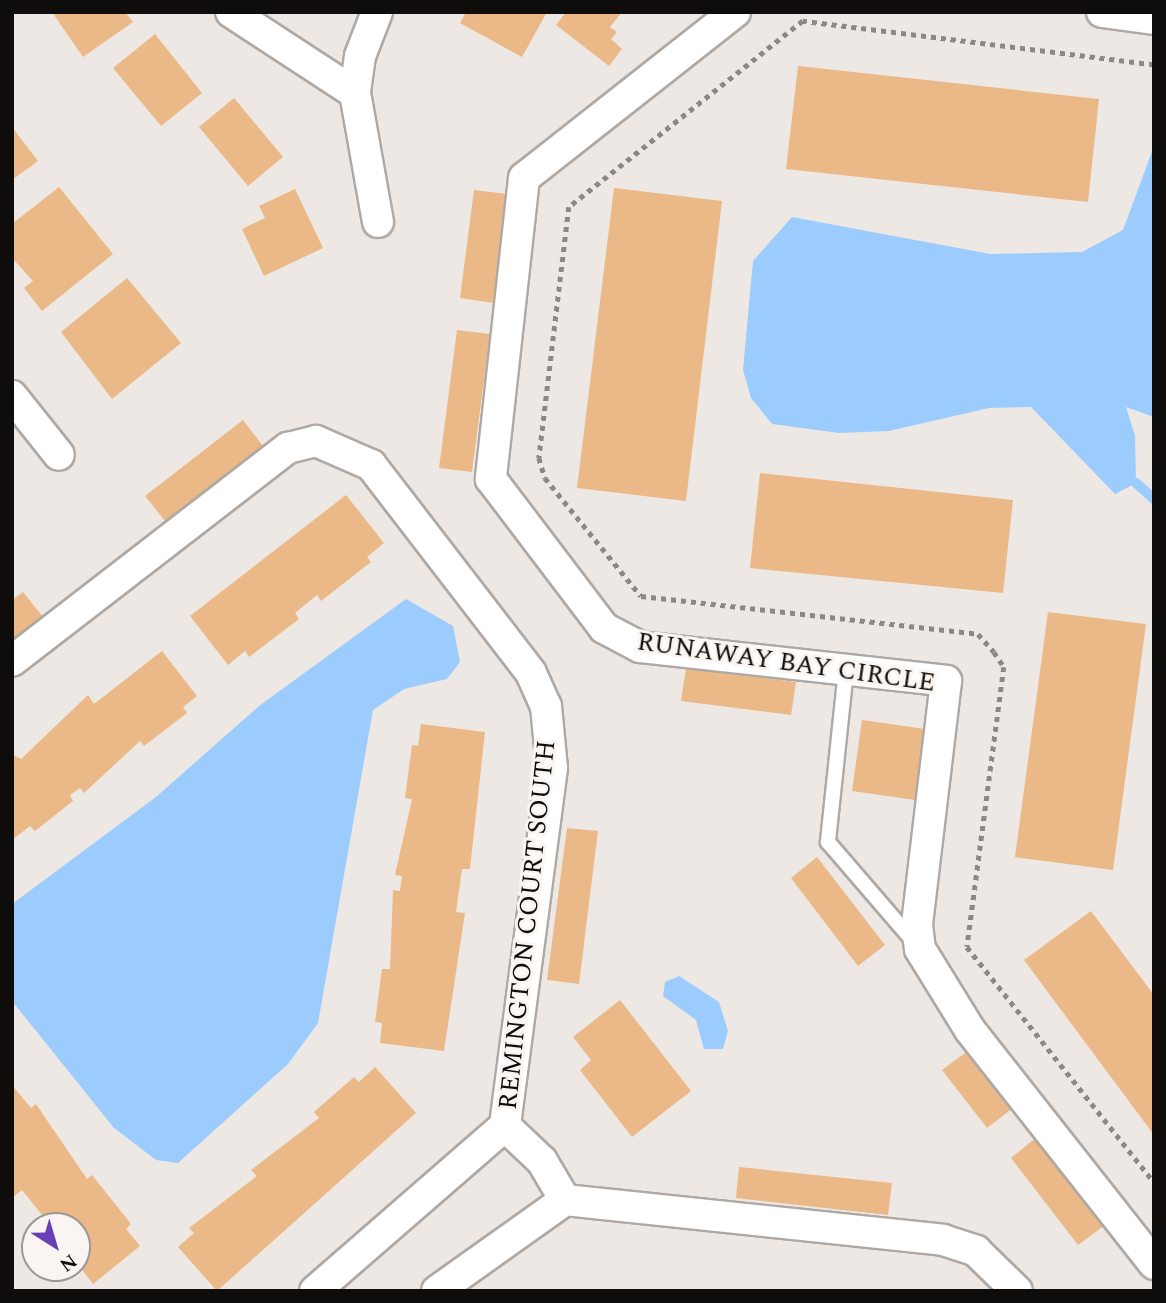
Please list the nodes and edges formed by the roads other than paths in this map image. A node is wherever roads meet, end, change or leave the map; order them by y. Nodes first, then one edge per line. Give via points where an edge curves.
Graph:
1 (231, 12) edge
2 (377, 12) edge
3 (735, 12) edge
4 (1102, 12) edge
5 (1154, 19) edge
6 (355, 93) junction
7 (378, 222) dead end
8 (12, 396) edge
9 (58, 455) dead end
10 (12, 661) edge
11 (846, 670) junction
12 (920, 949) junction
13 (505, 1126) junction
14 (565, 1200) junction
15 (1154, 1264) edge
16 (316, 1291) edge
17 (437, 1291) edge
18 (1017, 1291) edge

1 - 6 street
2 - 6 street via 360,56
3 - 11 street, RUNAWAY BAY CIRCLE via 524,178 491,479 604,628 640,647
4 - 5 street
6 - 7 street
8 - 9 street
10 - 13 street, REMINGTON COURT SOUTH via 288,449 316,441 371,465 531,673 553,739
11 - 12 lane via 828,842
11 - 12 street, RUNAWAY BAY CIRCLE via 946,681 916,925
12 - 15 street, RUNAWAY BAY CIRCLE via 970,1030
13 - 14 street via 542,1161
13 - 16 street
14 - 17 street
14 - 18 street via 943,1240 976,1251

